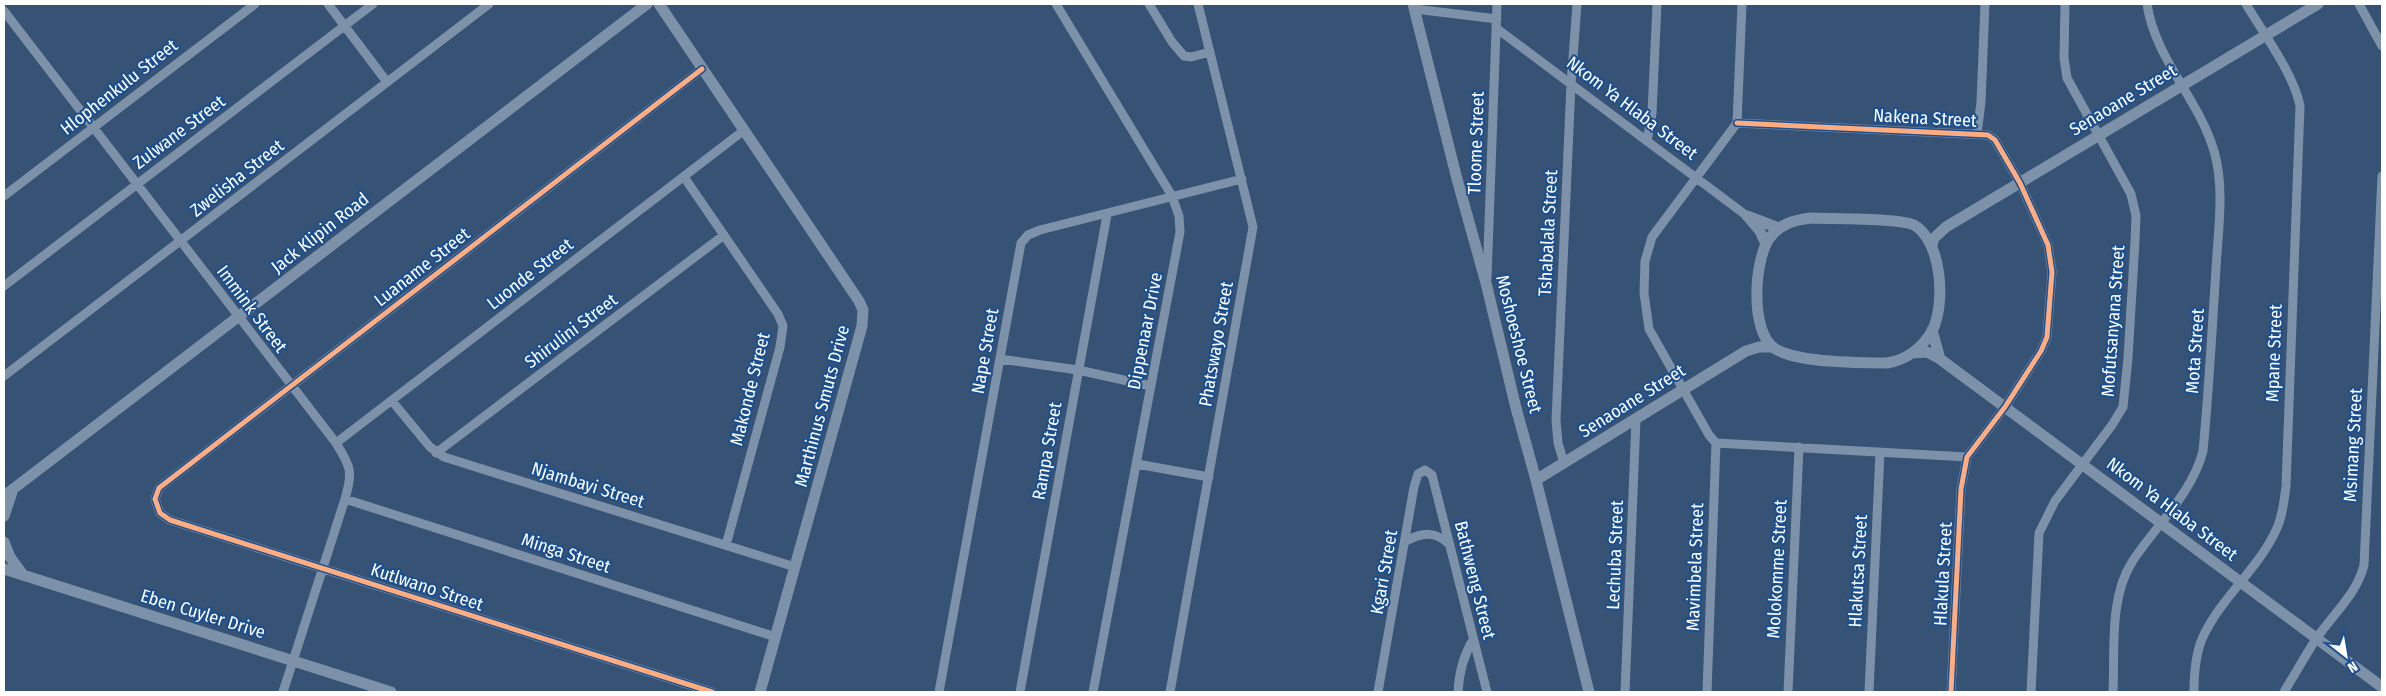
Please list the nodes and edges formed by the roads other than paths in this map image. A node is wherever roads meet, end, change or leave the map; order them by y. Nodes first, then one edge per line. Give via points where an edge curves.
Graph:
1 (255, 4) edge
2 (328, 4) edge
3 (373, 4) edge
4 (489, 4) edge
5 (646, 4) edge
6 (659, 4) edge
7 (1056, 4) edge
8 (1149, 4) edge
9 (1198, 4) edge
10 (1497, 4) edge
11 (1577, 4) edge
12 (1657, 4) edge
13 (1742, 4) edge
14 (1985, 4) edge
15 (2065, 4) edge
16 (2147, 4) edge
17 (2246, 4) edge
18 (2318, 4) edge
19 (2359, 4) edge
20 (1414, 6) edge
21 (4, 11) edge
22 (1496, 24) junction
23 (345, 26) junction
24 (2265, 36) junction
25 (2382, 46) edge
26 (1210, 52) junction
27 (702, 69) junction
28 (387, 82) junction
29 (1571, 84) junction
30 (2183, 85) junction
31 (1738, 123) junction
32 (93, 128) junction
33 (744, 131) junction
34 (1977, 134) junction
35 (2099, 135) junction
36 (1646, 141) junction
37 (2382, 176) edge
38 (684, 177) junction
39 (1695, 177) junction
40 (1242, 179) junction
41 (2020, 183) junction
42 (137, 184) junction
43 (4, 196) edge
44 (1172, 196) junction
45 (1106, 215) junction
46 (1747, 216) junction
47 (1946, 227) junction
48 (1779, 228) junction
49 (1920, 230) junction
50 (724, 235) junction
51 (181, 242) junction
52 (1766, 244) junction
53 (1932, 247) junction
54 (1486, 283) junction
55 (4, 286) edge
56 (239, 317) junction
57 (1761, 330) junction
58 (1932, 330) junction
59 (1773, 347) junction
60 (1746, 351) junction
61 (1912, 353) junction
62 (1000, 358) junction
63 (1940, 359) junction
64 (1078, 370) junction
65 (4, 376) edge
66 (1151, 386) junction
67 (290, 387) junction
68 (1682, 390) junction
69 (392, 401) junction
70 (2005, 408) junction
71 (1636, 418) junction
72 (336, 443) junction
73 (1716, 443) junction
74 (1799, 447) junction
75 (1880, 452) junction
76 (436, 453) junction
77 (1967, 457) junction
78 (1564, 463) junction
79 (1137, 464) junction
80 (2082, 464) junction
81 (1432, 476) joint
82 (1209, 477) junction
83 (1536, 480) junction
84 (14, 488) junction
85 (159, 488) joint
86 (4, 496) edge
87 (345, 499) junction
88 (4, 516) edge
89 (2162, 524) junction
90 (1406, 541) junction
91 (4, 542) edge
92 (726, 545) junction
93 (1450, 545) junction
94 (795, 567) junction
95 (323, 568) junction
96 (4, 569) edge
97 (25, 576) junction
98 (2240, 582) junction
99 (776, 637) junction
100 (2316, 638) junction
101 (1473, 640) junction
102 (294, 661) junction
103 (2382, 687) edge
104 (283, 692) edge
105 (391, 692) edge
106 (712, 692) edge
107 (760, 692) edge
108 (939, 692) edge
109 (1020, 692) edge
110 (1093, 692) edge
111 (1170, 692) edge
112 (1378, 692) edge
113 (1458, 692) edge
114 (1487, 692) edge
115 (1589, 692) edge
116 (1625, 692) edge
117 (1707, 692) edge
118 (1788, 692) edge
119 (1869, 692) edge
120 (1951, 692) edge
121 (2031, 692) edge
122 (2113, 692) edge
123 (2194, 692) edge
124 (2284, 692) edge

1 - 32 street, Hlophenkulu Street
2 - 23 street
3 - 23 street, Zulwane Street
4 - 28 street, Zwelisha Street
5 - 56 street, Jack Klipin Road
6 - 27 street, Marthinus Smuts Drive
7 - 44 street, Dippenaar Drive
8 - 26 street via 1184,56
9 - 26 street, Phatswayo Street
10 - 22 street, Tloome Street
11 - 29 street, Tshabalala Street
12 - 36 street via 1652,113
13 - 31 street
14 - 34 street
15 - 35 street, Mofutsanyana Street via 2067,78
16 - 30 street, Mota Street via 2158,44
17 - 24 street, Mpane Street
18 - 24 street, Senaoane Street
19 - 25 street
20 - 22 street, Nkom Ya Hlaba Street
20 - 54 street, Moshoeshoe Street
21 - 32 street, Immink Street
22 - 29 street, Nkom Ya Hlaba Street
22 - 54 street, Tloome Street
23 - 28 street
23 - 42 street, Zulwane Street
24 - 30 street, Senaoane Street
24 - 98 street, Mpane Street via 2291,79 2300,106 2286,486 2278,527 2268,546
26 - 40 street, Phatswayo Street
27 - 33 street, Marthinus Smuts Drive
27 - 67 street, Luaname Street
28 - 51 street, Zwelisha Street
29 - 36 street, Nkom Ya Hlaba Street
29 - 78 street, Tshabalala Street via 1556,420
30 - 35 street, Senaoane Street
30 - 89 street, Mota Street via 2214,152 2219,191 2218,234 2203,451 2191,482
31 - 34 street, Nakena Street
31 - 39 street
32 - 42 street, Immink Street
32 - 43 street, Hlophenkulu Street
33 - 38 street, Luonde Street
33 - 94 street, Marthinus Smuts Drive via 863,310 862,326
34 - 41 street, Nakena Street via 1988,135 1995,140
35 - 41 street, Senaoane Street
35 - 80 street, Mofutsanyana Street via 2131,194 2136,216 2135,241 2122,407
36 - 39 street, Nkom Ya Hlaba Street
37 - 100 street, Msimang Street via 2364,565 2354,589
38 - 50 street, Makonde Street
38 - 69 street, Luonde Street
39 - 46 street, Nkom Ya Hlaba Street
39 - 68 street via 1652,237 1645,261 1644,293 1649,329
40 - 44 street, Nape Street
40 - 82 street, Phatswayo Street via 1251,214 1252,236
41 - 47 street, Senaoane Street
41 - 70 street, Nakena Street via 2048,245 2052,272 2047,337
42 - 51 street, Immink Street
42 - 55 street, Zulwane Street
44 - 45 street, Nape Street
44 - 66 street, Dippenaar Drive via 1180,232
45 - 62 street, Nape Street via 1040,230 1023,240
45 - 64 street, Rampa Street
46 - 48 street, Nkom Ya Hlaba Street
46 - 52 street, Nkom Ya Hlaba Street
47 - 49 street, Senaoane Street
47 - 53 street, Senaoane Street via 1933,239
48 - 49 street via 1789,222 1811,218 1905,222
48 - 52 street
49 - 53 street
50 - 76 street, Shirulini Street
50 - 92 street, Makonde Street via 783,326
51 - 56 street, Immink Street
51 - 65 street, Zwelisha Street
52 - 57 street via 1758,281
53 - 58 street via 1938,266 1940,294
54 - 83 street, Moshoeshoe Street
56 - 67 street, Immink Street
56 - 84 street, Jack Klipin Road
57 - 59 street
57 - 60 street, Senaoane Street
58 - 61 street
58 - 63 street
59 - 60 street, Senaoane Street
59 - 61 street via 1800,357 1868,363 1897,362
60 - 68 street, Senaoane Street
61 - 63 street, Nkom Ya Hlaba Street via 1928,352
62 - 64 street
62 - 108 street, Nape Street
63 - 70 street, Nkom Ya Hlaba Street
64 - 66 street
64 - 109 street, Rampa Street
66 - 79 street, Dippenaar Drive
67 - 72 street, Immink Street
67 - 85 street, Luaname Street
68 - 71 street, Senaoane Street
68 - 73 street
69 - 72 street, Luonde Street
69 - 76 street
70 - 77 street, Nakena Street
70 - 80 street, Nkom Ya Hlaba Street
71 - 78 street, Senaoane Street
71 - 116 street, Lechuba Street
72 - 87 street, Immink Street via 351,470
73 - 74 street
73 - 117 street, Mavimbela Street
74 - 75 street
74 - 118 street, Molokomme Street
75 - 77 street
75 - 119 street, Hlakutsa Street
76 - 92 street, Njambayi Street
77 - 120 street, Hlakula Street via 1961,489
78 - 83 street, Senaoane Street
79 - 82 street
79 - 110 street, Dippenaar Drive
80 - 89 street, Nkom Ya Hlaba Street
80 - 121 street, Mofutsanyana Street via 2055,501 2039,533
81 - 90 street, Kgari Street via 1425,470 1418,474
81 - 93 street, Bathweng Street
82 - 111 street, Phatswayo Street
83 - 115 street, Moshoeshoe Street
84 - 86 street
84 - 88 street
85 - 95 street, Kutlwano Street via 155,499 165,518
87 - 95 street, Immink Street
87 - 99 street, Minga Street
89 - 98 street, Nkom Ya Hlaba Street
89 - 122 street, Mota Street via 2131,563 2121,587 2116,614
90 - 93 street via 1418,535 1431,534 1440,536
90 - 112 street, Kgari Street
91 - 97 street via 10,557
92 - 94 street, Njambayi Street
93 - 101 street, Bathweng Street
94 - 99 street, Marthinus Smuts Drive
95 - 102 street, Immink Street
95 - 106 street, Kutlwano Street
96 - 97 street, Eben Cuyler Drive
97 - 102 street, Eben Cuyler Drive
98 - 100 street, Nkom Ya Hlaba Street
98 - 123 street, Mpane Street via 2212,620 2203,639 2197,656
99 - 107 street, Marthinus Smuts Drive
100 - 103 street, Nkom Ya Hlaba Street
100 - 124 street, Msimang Street
101 - 113 street via 1460,669
101 - 114 street, Bathweng Street
102 - 104 street, Immink Street
102 - 105 street, Eben Cuyler Drive

